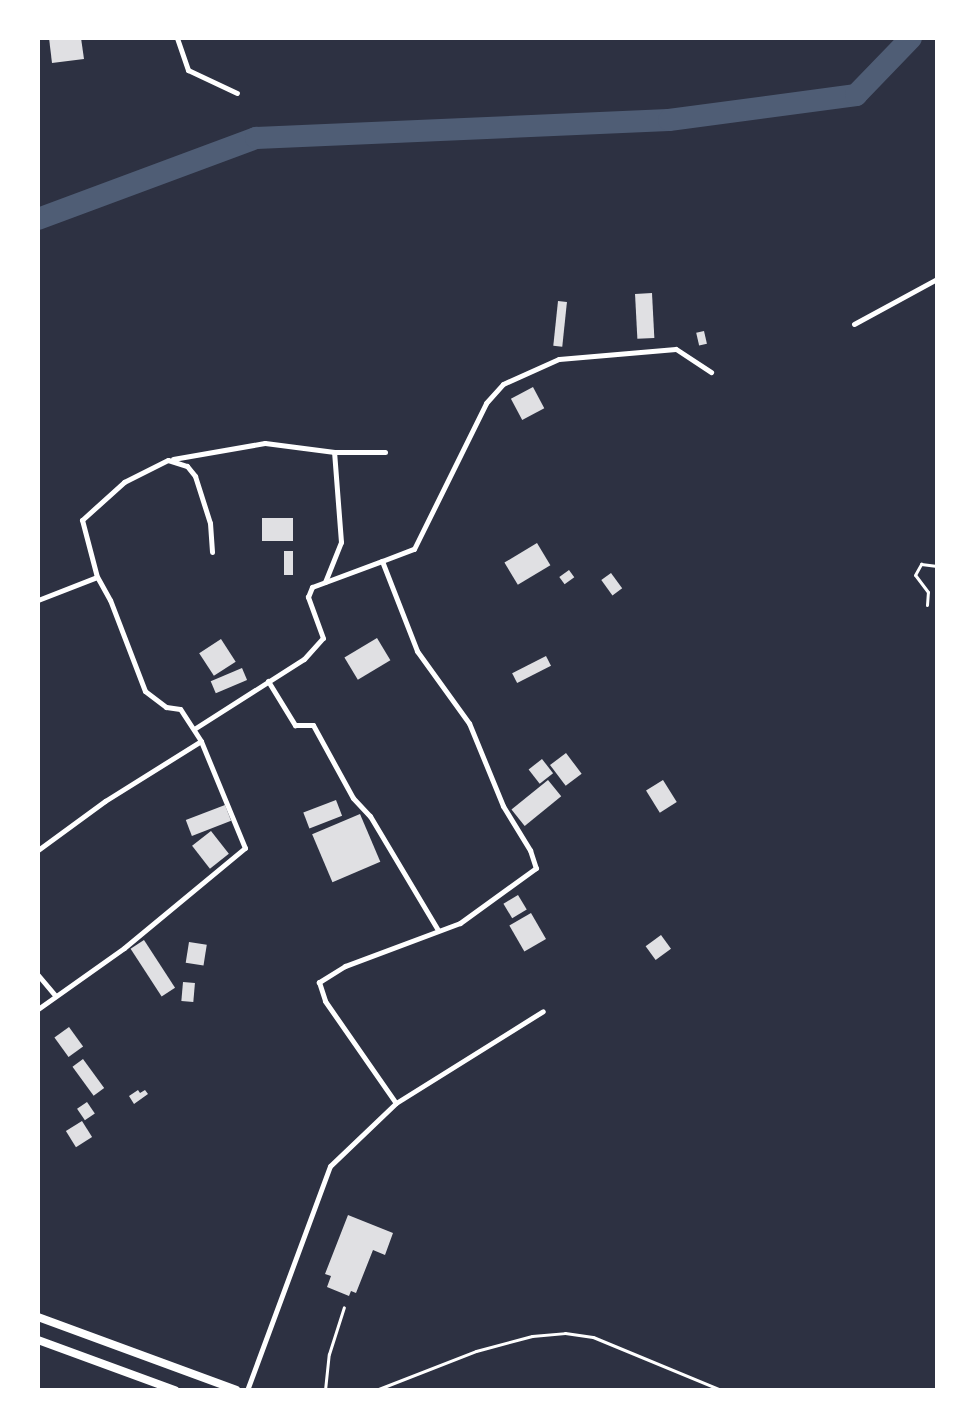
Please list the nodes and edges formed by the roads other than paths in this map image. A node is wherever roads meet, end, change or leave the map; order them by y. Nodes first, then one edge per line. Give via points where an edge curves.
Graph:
1 (177, 38) edge
2 (237, 93) dead end
3 (937, 279) edge
4 (854, 324) dead end
5 (711, 372) dead end
6 (334, 452) junction
7 (385, 452) dead end
8 (168, 460) junction
9 (212, 552) dead end
10 (382, 561) junction
11 (937, 566) edge
12 (97, 577) junction
13 (325, 583) junction
14 (38, 600) edge
15 (927, 605) dead end
16 (268, 681) junction
17 (194, 729) junction
18 (201, 741) junction
19 (38, 850) edge
20 (438, 930) junction
21 (38, 975) edge
22 (55, 995) junction
23 (38, 1009) edge
24 (543, 1011) dead end
25 (396, 1103) junction
26 (344, 1307) dead end
27 (38, 1317) edge
28 (38, 1340) edge
29 (378, 1389) edge
30 (175, 1390) edge
31 (236, 1390) edge
32 (247, 1390) edge
33 (325, 1390) edge
34 (386, 1390) edge
35 (721, 1390) edge

1 - 2 street via 188,70
3 - 4 street
5 - 10 street via 676,349 559,359 503,384 486,403 414,549
6 - 7 street
6 - 8 street via 265,443
6 - 13 street via 341,542
8 - 9 street via 187,466 195,476 210,523
8 - 12 street via 124,482 82,520
10 - 13 street
10 - 20 street via 417,651 469,723 536,868 460,923
11 - 15 lane via 921,564 915,575 928,592
12 - 14 street
12 - 17 street via 145,691 166,707 180,709
13 - 16 street via 312,587 308,597 323,638 304,659
16 - 17 street
16 - 20 street via 295,725 313,725
17 - 18 street
18 - 19 street
18 - 22 street via 245,848 124,948
20 - 25 street via 345,966 319,982 325,1001
21 - 22 street
22 - 23 street
24 - 25 street
25 - 32 street via 330,1166
26 - 33 lane via 329,1354
27 - 31 main road
28 - 30 main road
29 - 34 lane
29 - 35 lane via 476,1351 565,1333 593,1337

